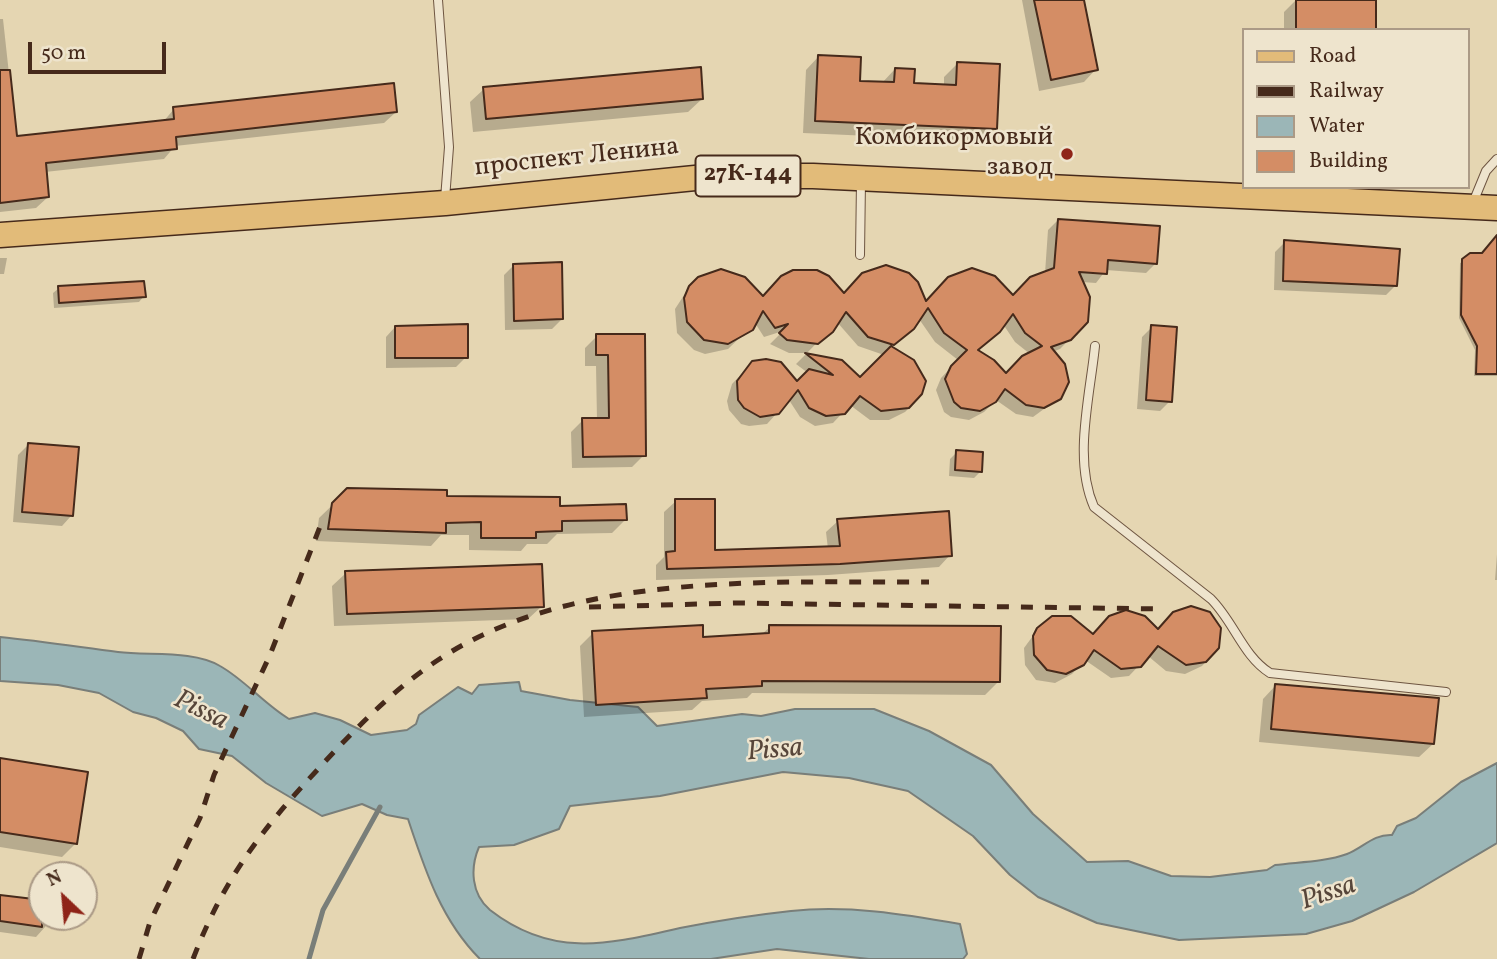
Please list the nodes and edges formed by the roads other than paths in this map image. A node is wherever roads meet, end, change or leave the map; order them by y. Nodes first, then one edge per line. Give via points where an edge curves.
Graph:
1 (438, 0) edge
2 (1497, 159) edge
3 (861, 178) junction
4 (445, 202) junction
5 (1471, 207) junction
6 (1497, 208) edge
7 (0, 235) edge
8 (860, 255) dead end
9 (1095, 346) dead end
10 (1446, 692) dead end

1 - 4 lane via 449,147
2 - 5 lane via 1486,171
3 - 4 main road, проспект Ленина / 27К-144 via 715,176
3 - 5 main road, проспект Ленина / 27К-144
3 - 8 lane
4 - 7 main road, проспект Ленина / 27К-144
5 - 6 main road, проспект Ленина / 27К-144
9 - 10 lane via 1084,468 1094,507 1211,599 1226,614 1254,663 1270,673

